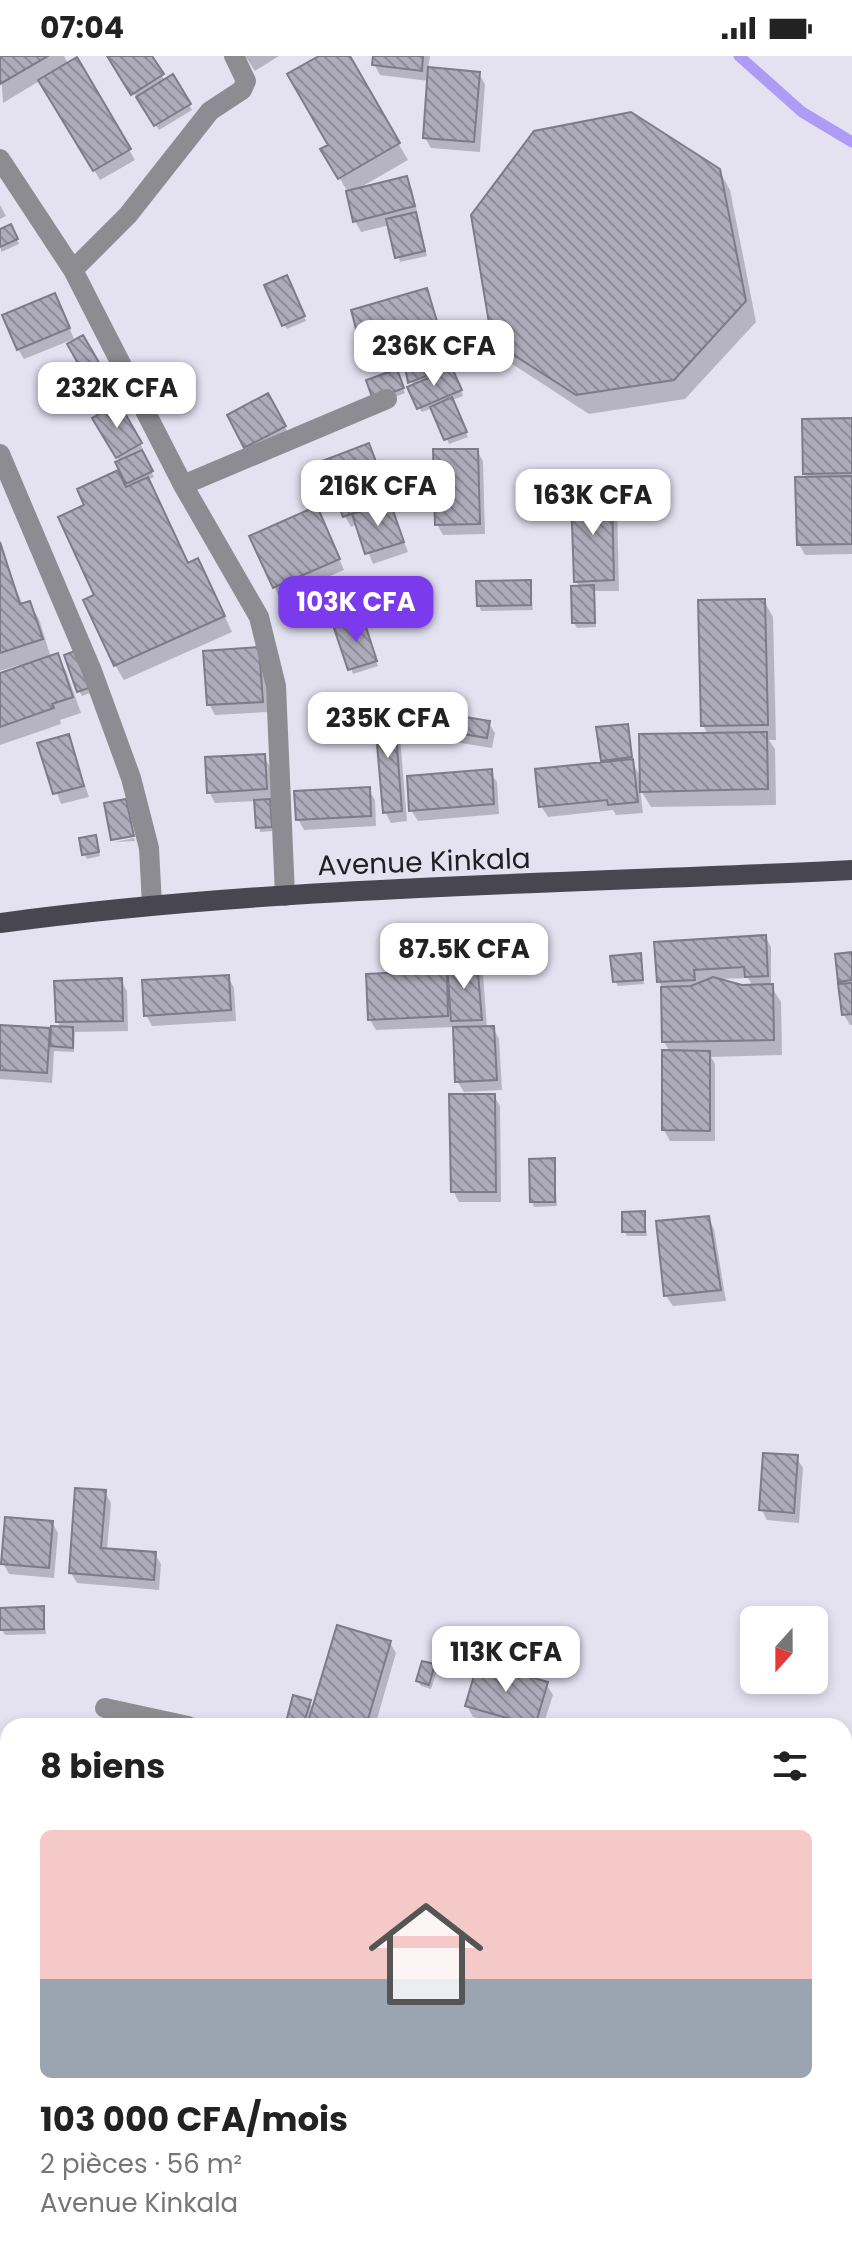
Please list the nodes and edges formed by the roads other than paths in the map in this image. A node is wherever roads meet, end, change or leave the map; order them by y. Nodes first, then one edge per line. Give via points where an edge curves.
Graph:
1 (234, 56) edge
2 (0, 159) edge
3 (73, 270) junction
4 (387, 399) dead end
5 (0, 454) edge
6 (183, 485) junction
7 (852, 870) edge
8 (285, 896) junction
9 (152, 905) junction
10 (0, 923) edge
11 (105, 1708) dead end
12 (151, 1718) edge

1 - 3 street via 246,81 242,90 210,111 128,215
2 - 3 street
3 - 6 street
4 - 6 street
5 - 9 street via 131,778 149,848
6 - 8 street via 259,617 268,650 276,686
7 - 8 main road, Avenue Kinkala
8 - 9 main road, Avenue Kinkala
9 - 10 main road, Avenue Kinkala
11 - 12 street

